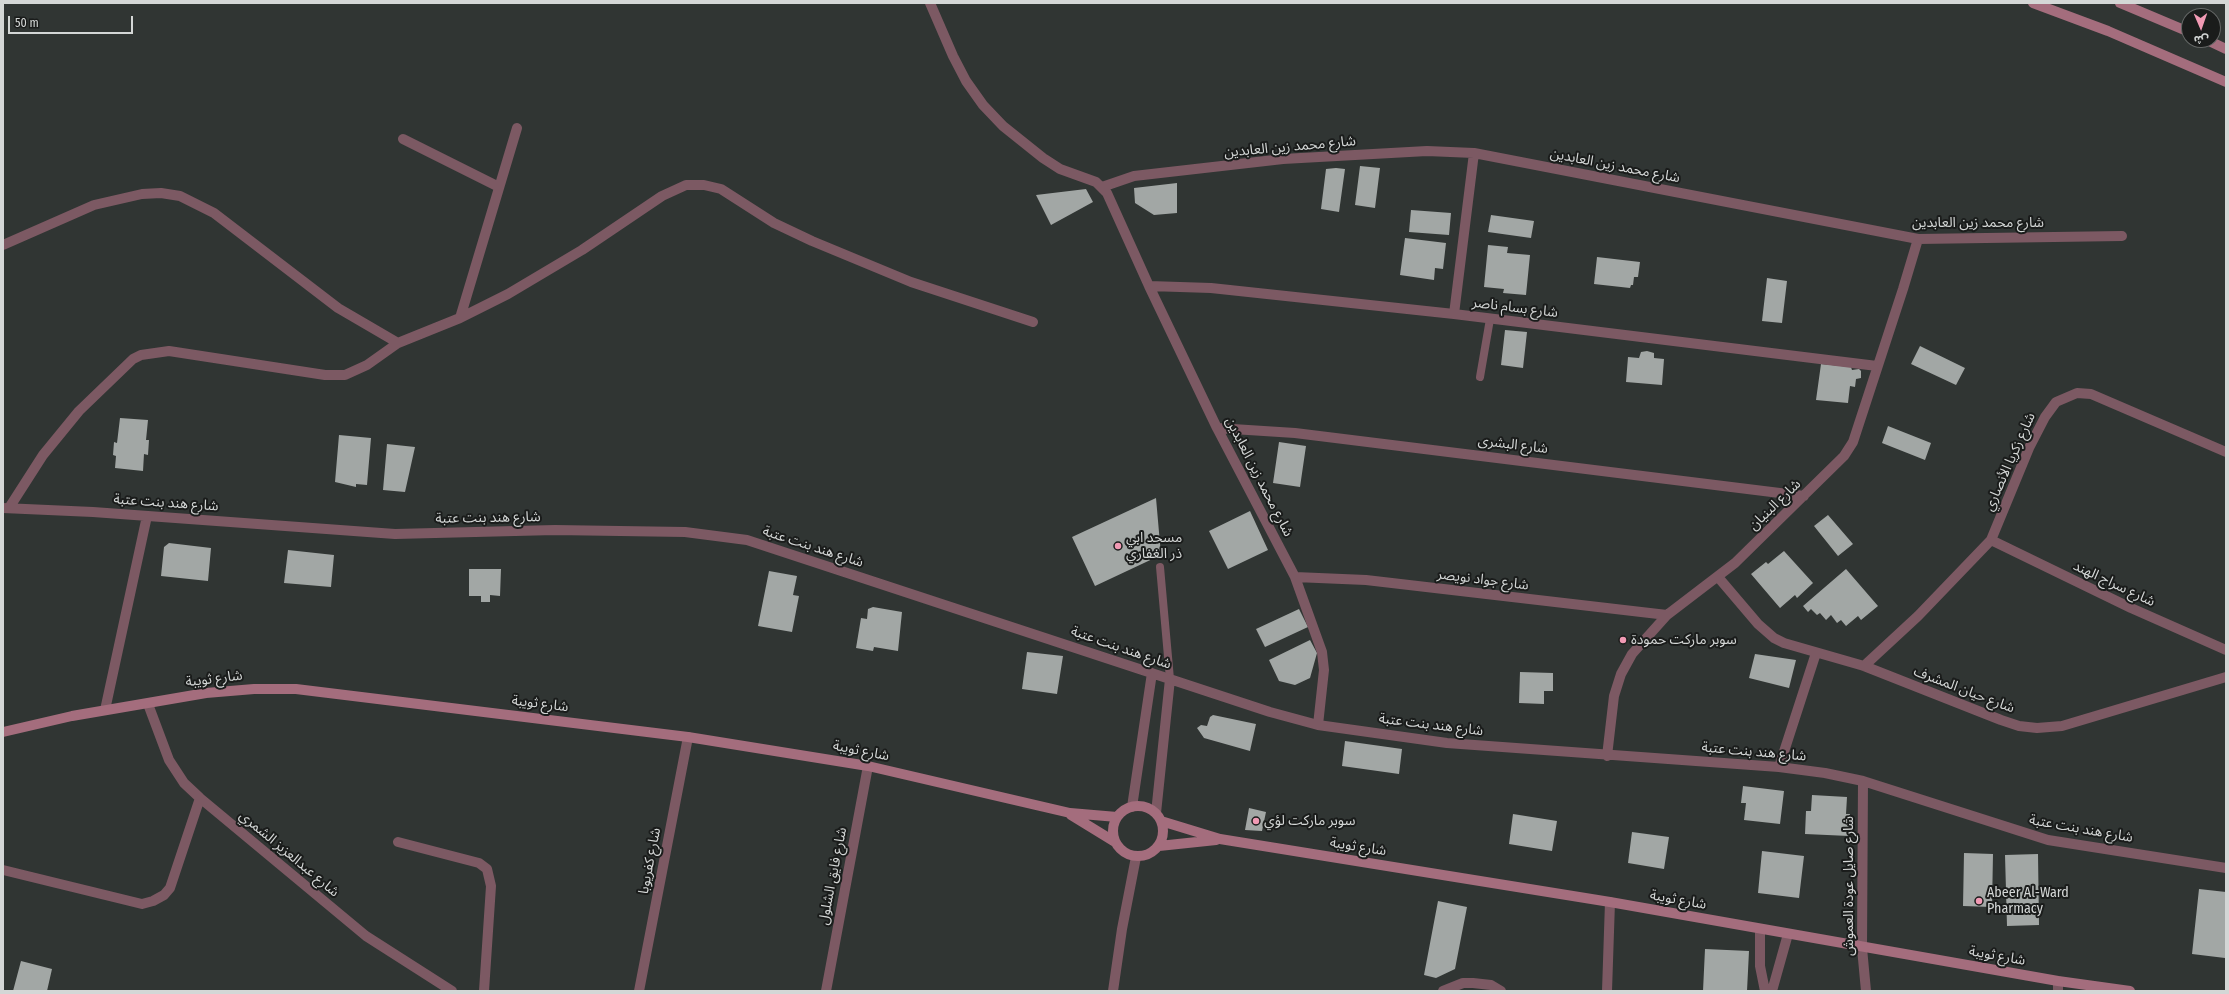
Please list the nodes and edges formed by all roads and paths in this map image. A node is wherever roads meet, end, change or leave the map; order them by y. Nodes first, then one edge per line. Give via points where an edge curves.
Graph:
1 (930, 3) edge
2 (2033, 3) edge
3 (2120, 3) edge
4 (2181, 29) edge
5 (2226, 82) edge
6 (517, 128) dead end
7 (403, 139) dead end
8 (1474, 152) junction
9 (499, 187) junction
10 (1102, 187) junction
11 (2122, 236) dead end
12 (1918, 239) junction
13 (3, 245) edge
14 (1149, 286) junction
15 (1454, 314) junction
16 (460, 318) junction
17 (1490, 319) junction
18 (1033, 322) dead end
19 (398, 343) junction
20 (1877, 366) junction
21 (1480, 377) dead end
22 (1217, 428) junction
23 (2226, 452) edge
24 (1804, 496) junction
25 (6, 508) edge
26 (146, 516) junction
27 (1991, 540) junction
28 (1160, 567) dead end
29 (1295, 577) junction
30 (1718, 577) junction
31 (1667, 614) junction
32 (2226, 650) edge
33 (1816, 653) junction
34 (1864, 666) junction
35 (1152, 673) junction
36 (2226, 677) edge
37 (1170, 679) junction
38 (148, 704) junction
39 (105, 710) junction
40 (1318, 725) junction
41 (3, 732) edge
42 (688, 737) junction
43 (1607, 756) junction
44 (868, 766) junction
45 (1779, 767) junction
46 (1863, 781) junction
47 (200, 798) junction
48 (1132, 807) junction
49 (1070, 813) junction
50 (1117, 817) junction
51 (1159, 817) junction
52 (1220, 839) junction
53 (398, 842) dead end
54 (1115, 842) junction
55 (1159, 846) junction
56 (1136, 857) junction
57 (2226, 868) edge
58 (3, 870) edge
59 (1610, 902) junction
60 (1760, 929) junction
61 (1788, 934) junction
62 (1862, 948) junction
63 (2058, 986) edge
64 (452, 991) edge
65 (484, 991) edge
66 (639, 991) edge
67 (826, 991) edge
68 (1113, 991) edge
69 (1443, 991) edge
70 (1501, 991) edge
71 (1607, 991) edge
72 (1765, 991) edge
73 (1772, 991) edge
74 (1866, 991) edge
75 (2130, 991) edge

1 - 10 street, شارع محمد زين العابدين via 956,62 983,105 1003,126 1050,164 1089,179
2 - 5 street
3 - 4 street
6 - 9 street
7 - 9 street
8 - 10 street, شارع محمد زين العابدين via 1427,151 1283,160 1134,176
8 - 12 street, شارع محمد زين العابدين
8 - 15 street
9 - 16 street
10 - 14 street, شارع محمد زين العابدين via 1111,200
11 - 12 street, شارع محمد زين العابدين
12 - 20 street, شارع البنيان
13 - 19 street via 94,205 142,194 162,192 180,196 214,213 338,308
14 - 15 street, شارع بسام ناصر via 1204,288
14 - 22 street, شارع محمد زين العابدين
15 - 17 street, شارع بسام ناصر
16 - 18 street via 538,277 662,196 686,185 704,185 721,189 780,226 882,270
16 - 19 street
17 - 20 street, شارع بسام ناصر
17 - 21 lane
19 - 25 street via 355,371 334,376 169,351 141,355 133,359 79,412 42,456
20 - 24 street, شارع البنيان via 1850,447 1836,467
22 - 24 street, شارع البشرى via 1295,432
22 - 29 street, شارع محمد زين العابدين
23 - 27 street, شارع زكريا الأنصاري via 2091,394 2077,393 2065,397 2056,402 2038,430
24 - 30 street, شارع البنيان
25 - 26 street, شارع هند بنت عتبة
26 - 35 street, شارع هند بنت عتبة via 395,534 555,530 685,532 747,540
26 - 39 street
27 - 32 street, شارع سراج الهند via 2130,608
27 - 34 street, شارع زكريا الأنصاري via 1918,616
28 - 37 lane
29 - 31 street, شارع جواد نويصر via 1366,580
29 - 40 street, شارع محمد زين العابدين via 1322,652 1323,676
30 - 31 street, شارع البنيان
30 - 33 street, شارع حيان المشرف via 1766,632 1784,643
31 - 43 street, شارع البنيان via 1632,654 1621,674 1614,696
33 - 34 street, شارع حيان المشرف
33 - 45 street
34 - 36 street, شارع حيان المشرف via 2001,720 2037,728 2062,726
35 - 37 street, شارع هند بنت عتبة
35 - 48 street
37 - 40 street, شارع هند بنت عتبة
37 - 51 street
38 - 39 street, شارع ثويبة
38 - 42 street, شارع ثويبة via 206,693 254,688 296,689
38 - 47 street, شارع عبدالعزيز الشمري via 169,760 184,783
39 - 41 street, شارع ثويبة
40 - 43 street, شارع هند بنت عتبة via 1447,743
42 - 44 street, شارع ثويبة
42 - 66 street, شارع كفريوبا
43 - 45 street, شارع هند بنت عتبة
44 - 49 street, شارع ثويبة
44 - 67 street, شارع فايق الشلول
45 - 46 street, شارع هند بنت عتبة
46 - 57 street, شارع هند بنت عتبة via 2048,840
46 - 62 street, شارع صايل عودة العموش
47 - 58 street via 170,888 153,902 142,904
47 - 64 street, شارع عبدالعزيز الشمري via 366,936
48 - 50 street
48 - 51 street via 1149,808
49 - 50 street, شارع ثويبة
49 - 54 street, شارع ثويبة
50 - 54 street via 1114,825
51 - 52 street, شارع ثويبة
51 - 55 street via 1164,829
52 - 55 street, شارع ثويبة
52 - 59 street, شارع ثويبة
53 - 65 street via 479,863 486,869 491,886
54 - 56 street via 1120,849
55 - 56 street via 1145,856
56 - 68 street
59 - 60 street, شارع ثويبة
59 - 71 street
60 - 61 street, شارع ثويبة
60 - 72 street via 1760,966
61 - 62 street, شارع ثويبة
61 - 73 street
62 - 63 street, شارع ثويبة
62 - 74 street, شارع صايل عودة العموش
63 - 75 street, شارع ثويبة
69 - 70 street via 1463,983 1473,983 1490,985

